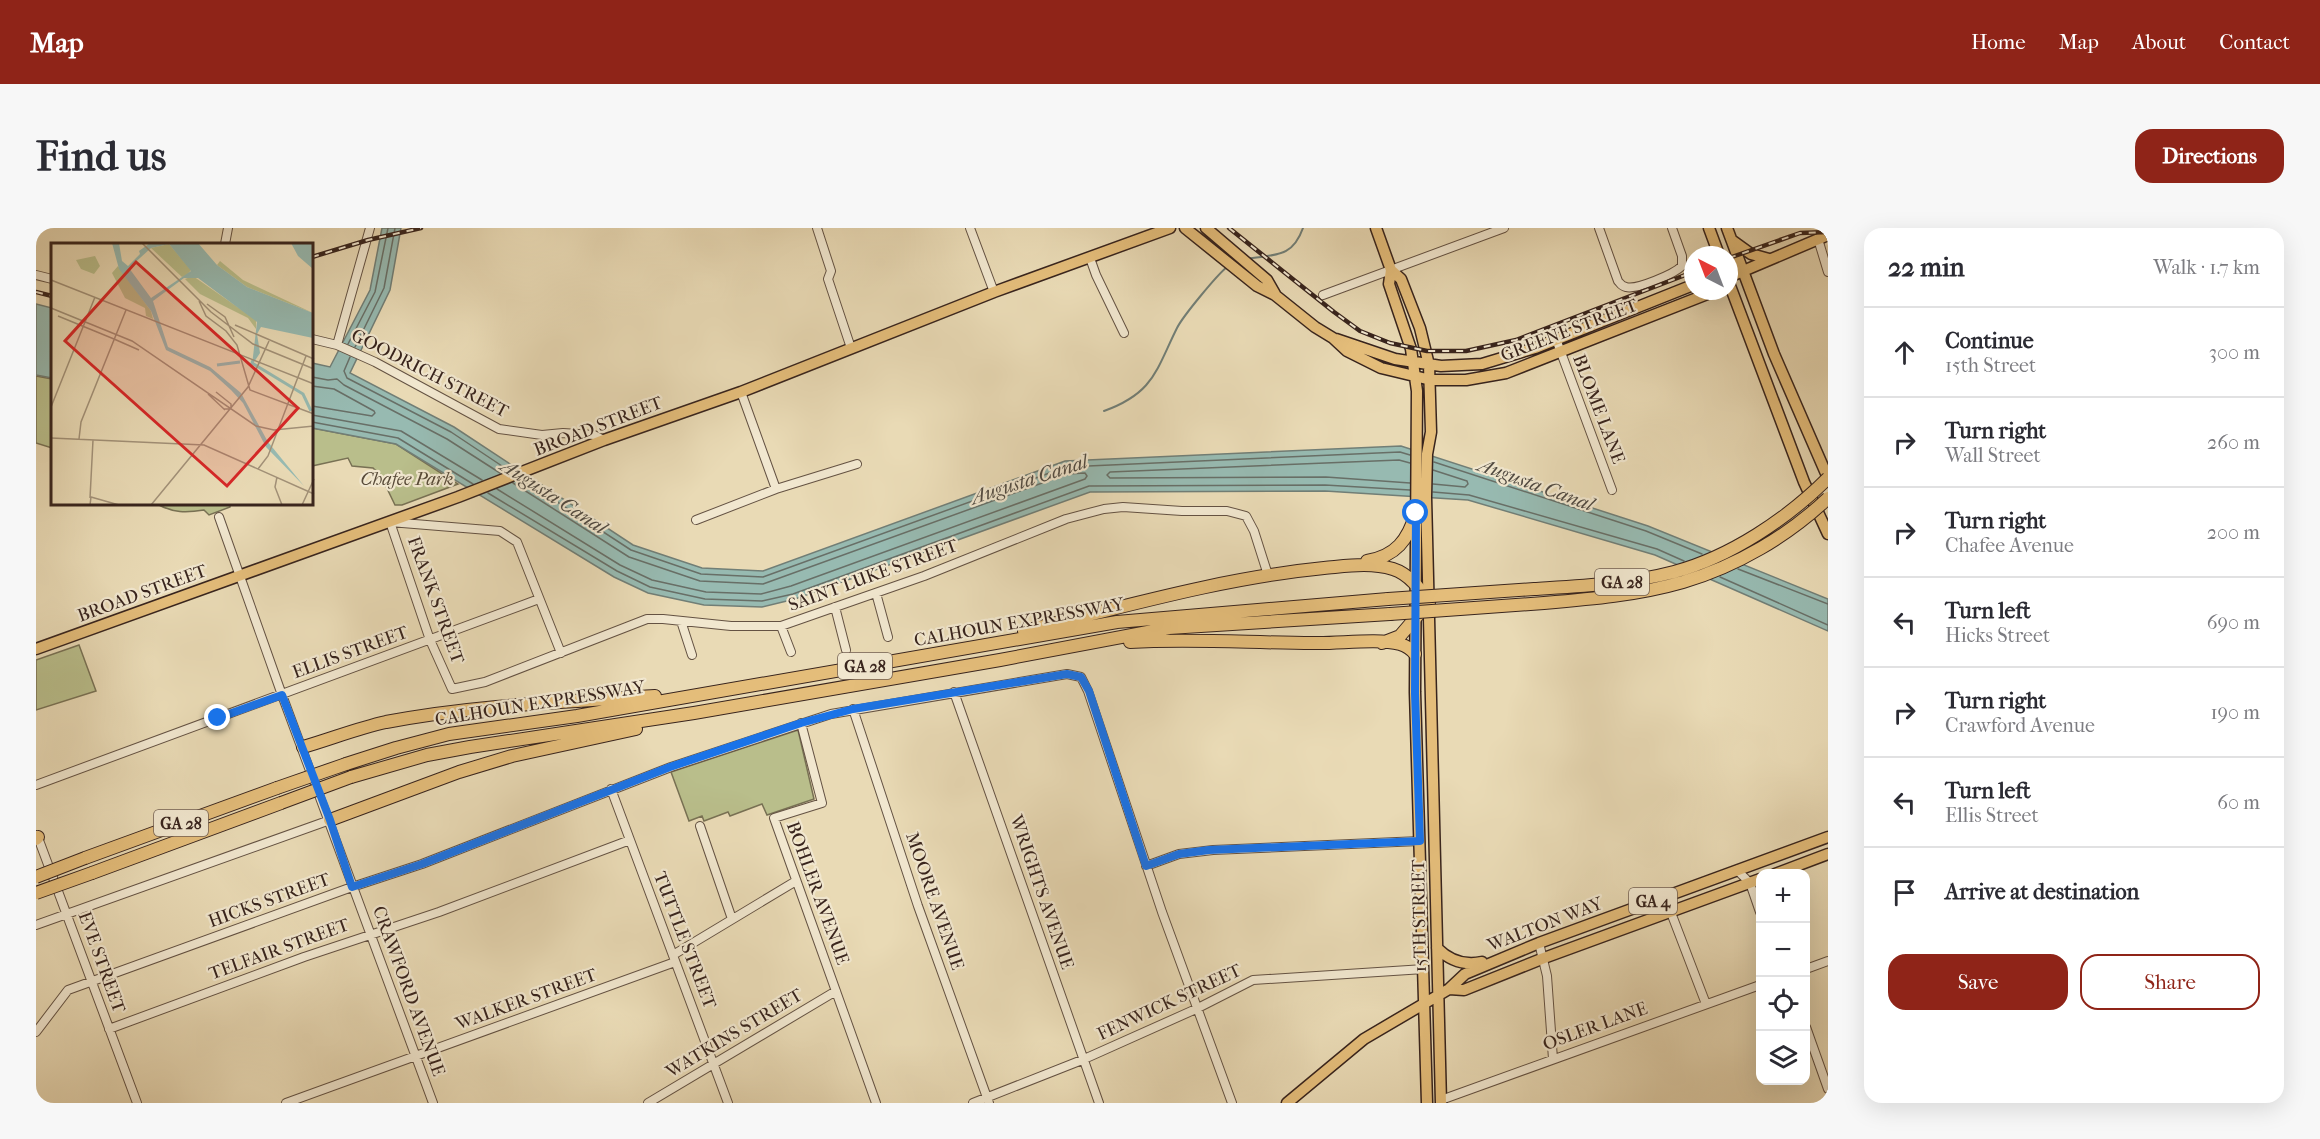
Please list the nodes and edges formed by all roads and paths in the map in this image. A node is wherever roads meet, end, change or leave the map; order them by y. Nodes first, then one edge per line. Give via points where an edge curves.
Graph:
1 (228, 228) edge
2 (370, 228) edge
3 (817, 228) edge
4 (970, 228) edge
5 (1170, 228) edge
6 (1185, 228) edge
7 (1206, 228) edge
8 (1376, 228) edge
9 (1504, 228) edge
10 (1599, 228) edge
11 (1672, 228) edge
12 (1709, 228) edge
13 (1727, 228) edge
14 (1823, 237) edge
15 (1732, 240) junction
16 (225, 243) edge
17 (1715, 246) edge
18 (1090, 258) junction
19 (1769, 260) junction
20 (1391, 270) junction
21 (1743, 271) junction
22 (1828, 272) edge
23 (1738, 273) edge
24 (36, 276) edge
25 (51, 279) edge
26 (1262, 283) junction
27 (1684, 289) edge
28 (994, 292) junction
29 (1323, 295) dead end
30 (1692, 300) edge
31 (1735, 300) edge
32 (1124, 333) dead end
33 (1333, 338) junction
34 (314, 339) edge
35 (1556, 339) junction
36 (337, 345) junction
37 (851, 348) junction
38 (1561, 352) junction
39 (1413, 361) junction
40 (1430, 365) junction
41 (1416, 377) junction
42 (1431, 380) junction
43 (741, 392) junction
44 (1810, 436) junction
45 (604, 440) junction
46 (1789, 444) junction
47 (1421, 452) junction
48 (857, 464) dead end
49 (1827, 476) edge
50 (776, 489) junction
51 (1612, 490) dead end
52 (1421, 497) junction
53 (1828, 498) edge
54 (1416, 513) junction
55 (219, 517) dead end
56 (696, 520) dead end
57 (390, 522) junction
58 (1828, 534) edge
59 (1352, 566) junction
60 (240, 575) junction
61 (1268, 575) junction
62 (1416, 586) junction
63 (876, 593) junction
64 (539, 599) junction
65 (1429, 602) junction
66 (835, 607) junction
67 (1415, 620) junction
68 (681, 621) junction
69 (781, 626) junction
70 (888, 637) dead end
71 (430, 640) junction
72 (1382, 643) junction
73 (1081, 645) junction
74 (36, 649) edge
75 (846, 650) dead end
76 (791, 652) dead end
77 (561, 653) junction
78 (1415, 654) junction
79 (692, 656) dead end
80 (908, 659) junction
81 (452, 689) joint
82 (719, 692) junction
83 (954, 692) junction
84 (282, 695) junction
85 (784, 697) junction
86 (853, 709) junction
87 (801, 723) junction
88 (303, 747) junction
89 (36, 785) edge
90 (611, 789) junction
91 (330, 820) junction
92 (700, 826) dead end
93 (37, 836) edge
94 (1828, 837) edge
95 (630, 840) junction
96 (1420, 841) junction
97 (1787, 852) junction
98 (1828, 854) edge
99 (1146, 866) junction
100 (1792, 867) junction
101 (1786, 869) edge
102 (1737, 870) junction
103 (36, 877) edge
104 (796, 881) junction
105 (1756, 881) edge
106 (1750, 883) junction
107 (352, 887) junction
108 (36, 893) edge
109 (1665, 897) junction
110 (1756, 899) edge
111 (67, 913) junction
112 (1669, 913) junction
113 (732, 920) junction
114 (36, 925) edge
115 (370, 934) junction
116 (1539, 943) junction
117 (1437, 948) junction
118 (1508, 956) junction
119 (674, 958) junction
120 (1544, 958) junction
121 (1828, 961) edge
122 (1810, 968) edge
123 (1424, 969) junction
124 (91, 982) junction
125 (1756, 987) edge
126 (1449, 989) junction
127 (836, 991) junction
128 (1438, 995) junction
129 (1425, 1002) junction
130 (1706, 1004) junction
131 (1196, 1009) junction
132 (109, 1029) junction
133 (1807, 1031) edge
134 (36, 1032) edge
135 (415, 1056) junction
136 (1553, 1059) junction
137 (1082, 1060) junction
138 (714, 1063) junction
139 (1828, 1089) edge
140 (988, 1100) edge
141 (1441, 1102) edge
142 (137, 1103) edge
143 (286, 1103) edge
144 (433, 1103) edge
145 (648, 1103) edge
146 (728, 1103) edge
147 (876, 1103) edge
148 (973, 1103) edge
149 (1099, 1103) edge
150 (1232, 1103) edge
151 (1287, 1103) edge
152 (1427, 1103) edge

1 - 16 street
2 - 36 street
3 - 37 street via 831,271 828,279
4 - 28 street
5 - 18 main road, BROAD STREET
6 - 26 main road, GREENE STREET
7 - 26 main road, GREENE STREET
8 - 20 main road, 15TH STREET
9 - 20 street
10 - 11 street via 1618,281 1621,285 1636,286 1682,266
12 - 17 main road
13 - 15 main road
14 - 19 main road
14 - 22 street
15 - 19 main road via 1751,254
15 - 21 main road
18 - 28 main road, BROAD STREET
18 - 32 street
19 - 21 main road
20 - 29 street
20 - 39 main road, 15TH STREET via 1389,284
20 - 40 main road, 15TH STREET via 1401,279
21 - 23 main road
21 - 44 main road
24 - 25 street
26 - 33 main road, GREENE STREET
27 - 35 main road, GREENE STREET
28 - 37 main road, BROAD STREET
30 - 38 main road, GREENE STREET
31 - 46 main road
33 - 39 main road, GREENE STREET via 1395,359
33 - 41 main road, GREENE STREET via 1347,351 1369,362
34 - 36 street, GOODRICH STREET
35 - 38 street, BLOME LANE
35 - 40 main road, GREENE STREET via 1482,364
36 - 45 street, GOODRICH STREET via 499,429 545,435 594,435
37 - 43 main road, BROAD STREET
38 - 42 main road, GREENE STREET via 1506,373 1466,380
38 - 51 street, BLOME LANE
39 - 40 main road, GREENE STREET
39 - 41 main road, 15TH STREET
40 - 42 main road, 15TH STREET
41 - 42 main road, GREENE STREET
41 - 47 main road, 15TH STREET
42 - 47 main road, 15TH STREET via 1431,432
43 - 45 main road, BROAD STREET
43 - 50 street
44 - 46 main road
44 - 49 main road
45 - 57 main road, BROAD STREET
46 - 58 main road, bridge
47 - 52 main road, 15TH STREET
48 - 50 street
49 - 80 highway, CALHOUN EXPRESSWAY / GA 28, bridge via 1777,521 1732,549 1676,571 1633,581 1117,622
50 - 56 street
52 - 54 main road, 15TH STREET
52 - 65 main road, 15TH STREET
53 - 73 highway, CALHOUN EXPRESSWAY / GA 28, bridge via 1763,547 1683,582 1637,592 1588,599 1169,628
54 - 59 highway via 1410,531 1397,548 1378,559
54 - 62 main road, 15TH STREET
55 - 60 street, CRAWFORD AVENUE
57 - 60 main road, BROAD STREET
57 - 64 street via 500,531 518,542
57 - 71 street, FRANK STREET
59 - 61 highway
59 - 62 highway via 1391,568
60 - 74 main road, BROAD STREET
60 - 84 street, CRAWFORD AVENUE
61 - 63 street, SAINT LUKE STREET via 1246,516 1227,511 1123,507 1066,519
61 - 80 highway
62 - 65 highway
62 - 67 main road, 15TH STREET
63 - 66 street, SAINT LUKE STREET
63 - 70 street
64 - 71 street, ELLIS STREET
64 - 77 street
65 - 67 highway
65 - 117 main road, 15TH STREET
66 - 69 street, SAINT LUKE STREET
66 - 75 street
67 - 72 highway via 1400,636
67 - 78 main road, 15TH STREET
68 - 69 street, SAINT LUKE STREET via 754,628
68 - 77 street, SAINT LUKE STREET via 646,619
68 - 79 street
69 - 76 street
71 - 81 street, FRANK STREET
71 - 84 street, ELLIS STREET
72 - 73 highway via 1191,640
72 - 78 highway via 1400,644
73 - 85 highway, CALHOUN EXPRESSWAY / GA 28
77 - 81 street, SAINT LUKE STREET via 485,682
78 - 96 main road, 15TH STREET
80 - 82 highway, CALHOUN EXPRESSWAY / GA 28
82 - 88 highway via 510,704 384,723
82 - 103 highway, CALHOUN EXPRESSWAY / GA 28, bridge via 449,734 396,748
83 - 86 street, HICKS STREET
83 - 99 street, HICKS STREET via 1067,674 1081,677 1089,691
83 - 137 street, WRIGHTS AVENUE
84 - 88 street, CRAWFORD AVENUE
84 - 89 street, ELLIS STREET
85 - 91 highway via 512,756
85 - 108 highway, CALHOUN EXPRESSWAY / GA 28, bridge via 427,755 351,777
86 - 87 street, HICKS STREET
86 - 140 street, MOORE AVENUE
87 - 90 street, HICKS STREET
87 - 104 street, BOHLER AVENUE via 822,803 774,819
88 - 91 street, CRAWFORD AVENUE
90 - 95 street, TUTTLE STREET
90 - 107 street, HICKS STREET via 422,864
91 - 107 street, CRAWFORD AVENUE
91 - 111 street
92 - 113 street
93 - 111 street, EVE STREET
94 - 97 main road, WALTON WAY / GA 4
95 - 115 street, TELFAIR STREET
95 - 119 street, TUTTLE STREET
96 - 99 street via 1209,850 1179,854
96 - 123 main road, 15TH STREET
97 - 100 main road
97 - 102 main road, WALTON WAY / GA 4
98 - 100 main road
99 - 131 street
100 - 101 main road
102 - 106 street
102 - 109 main road, WALTON WAY / GA 4
104 - 113 street, WALKER STREET
104 - 127 street, BOHLER AVENUE
105 - 106 main road, WALTON WAY / GA 4
106 - 110 street
106 - 112 main road, WALTON WAY / GA 4
107 - 115 street, CRAWFORD AVENUE
107 - 124 street, HICKS STREET
109 - 112 street
109 - 116 main road, WALTON WAY / GA 4
111 - 114 street
111 - 124 street, EVE STREET
112 - 120 main road, WALTON WAY / GA 4
112 - 130 street
113 - 119 street, WALKER STREET
115 - 132 street, TELFAIR STREET
115 - 135 street, CRAWFORD AVENUE
116 - 118 main road, WALTON WAY / GA 4
116 - 120 street
117 - 118 main road via 1454,961 1473,964
117 - 128 main road, 15TH STREET
118 - 126 main road, WALTON WAY / GA 4 via 1465,974
119 - 135 street, WALKER STREET
119 - 138 street, TUTTLE STREET
120 - 126 main road, WALTON WAY / GA 4 via 1464,990
120 - 136 street
121 - 122 street
123 - 129 main road, 15TH STREET
123 - 131 street, FENWICK STREET via 1253,980
124 - 132 street, EVE STREET
124 - 134 street, HICKS STREET via 68,990
125 - 130 street, OSLER LANE
126 - 128 main road, WALTON WAY / GA 4
127 - 138 street, WATKINS STREET
127 - 147 street, BOHLER AVENUE
128 - 129 main road, WALTON WAY / GA 4
128 - 141 main road, 15TH STREET
129 - 151 main road, WALTON WAY via 1364,1039
129 - 152 main road, 15TH STREET
130 - 136 street, OSLER LANE
131 - 137 street, FENWICK STREET
131 - 150 street
132 - 142 street, EVE STREET
133 - 139 street
135 - 143 street, WALKER STREET
135 - 144 street, CRAWFORD AVENUE
136 - 141 street, OSLER LANE
137 - 140 street, FENWICK STREET
137 - 149 street, WRIGHTS AVENUE
138 - 145 street, WATKINS STREET
138 - 146 street, TUTTLE STREET
140 - 148 street, FENWICK STREET

